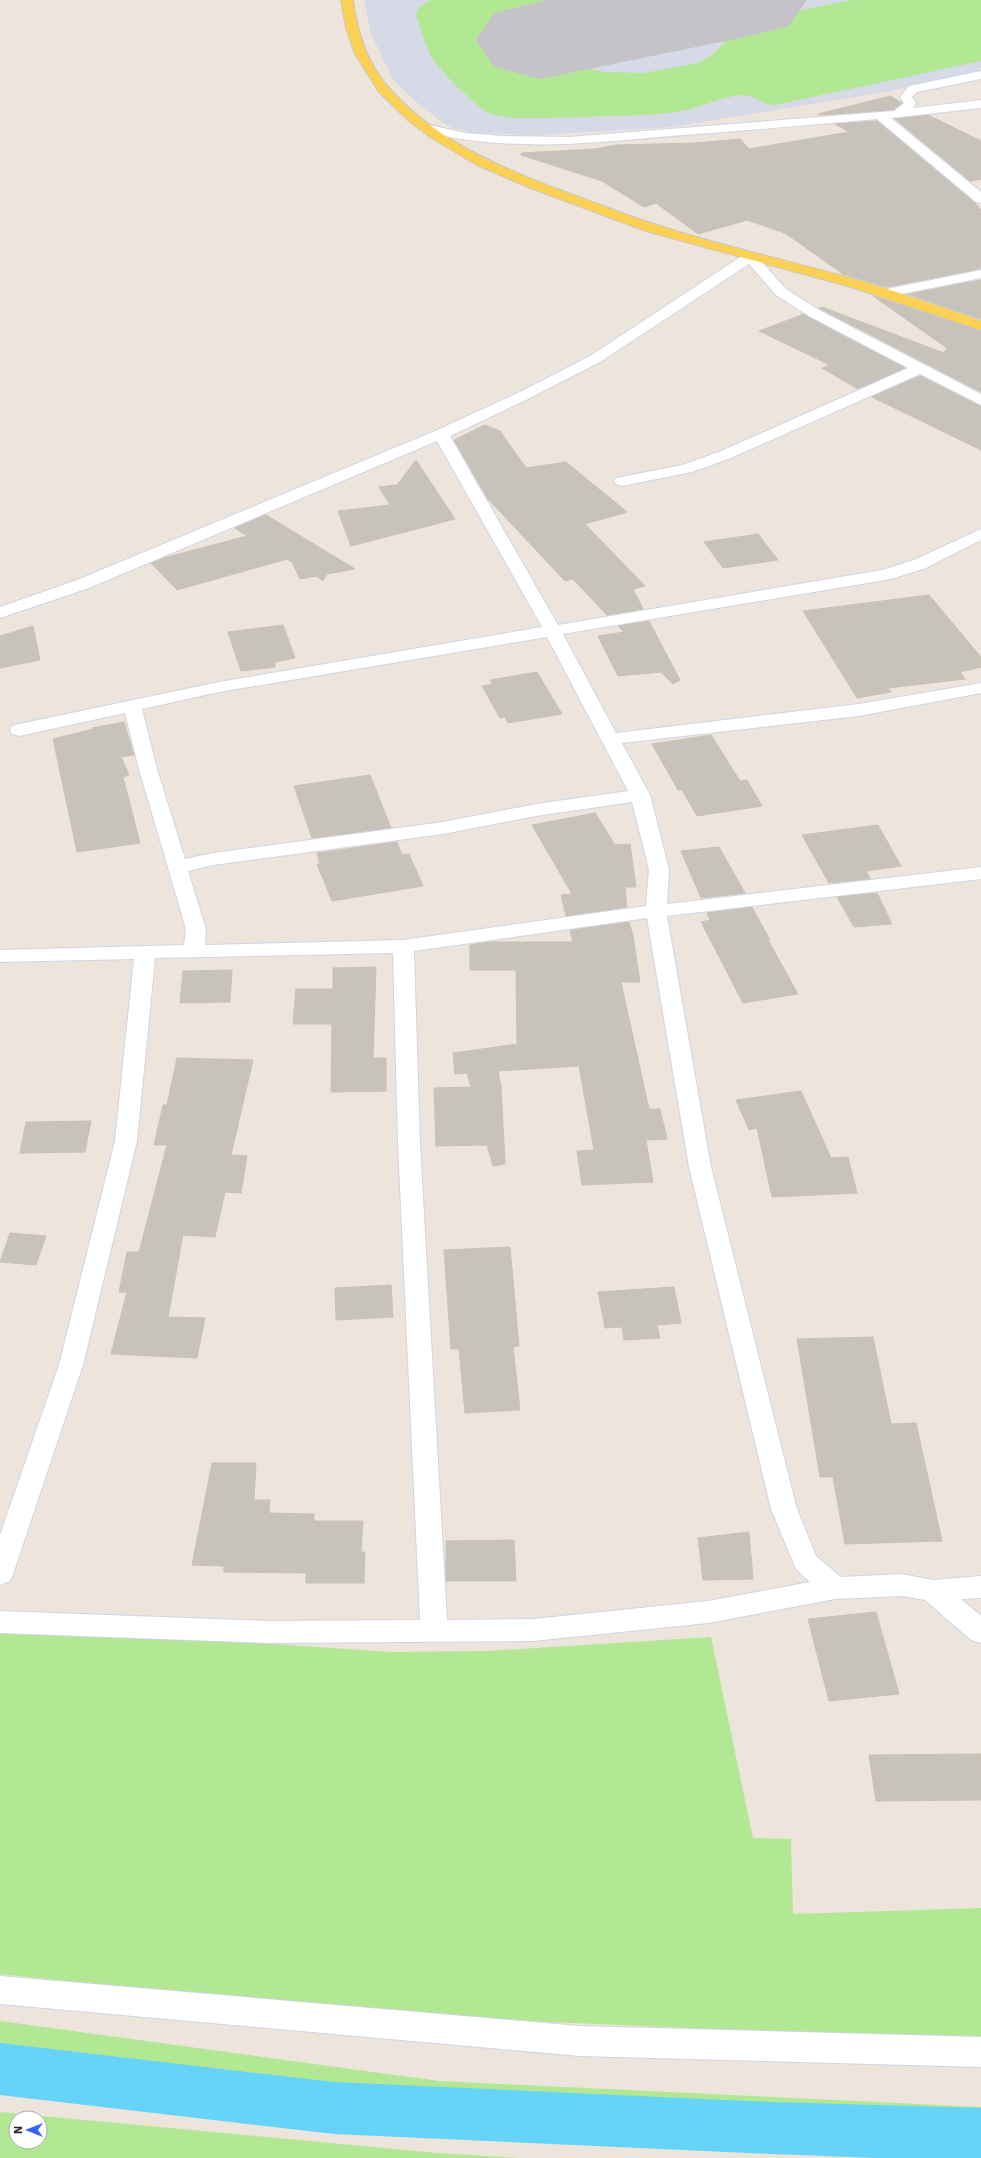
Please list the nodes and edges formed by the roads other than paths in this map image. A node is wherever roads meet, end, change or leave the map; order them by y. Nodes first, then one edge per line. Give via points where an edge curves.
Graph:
1 (347, 0) edge
2 (981, 75) edge
3 (981, 104) edge
4 (897, 114) junction
5 (879, 115) junction
6 (425, 128) junction
7 (981, 199) edge
8 (750, 256) junction
9 (981, 274) edge
10 (887, 293) junction
11 (981, 326) edge
12 (919, 369) junction
13 (981, 400) edge
14 (441, 434) junction
15 (622, 481) dead end
16 (981, 534) edge
17 (0, 613) edge
18 (553, 632) junction
19 (981, 688) edge
20 (132, 706) junction
21 (19, 730) dead end
22 (611, 739) junction
23 (640, 795) junction
24 (178, 867) junction
25 (981, 873) edge
26 (656, 910) junction
27 (403, 946) junction
28 (194, 951) junction
29 (145, 952) junction
30 (0, 956) edge
31 (0, 1574) edge
32 (981, 1587) edge
33 (836, 1588) junction
34 (933, 1591) junction
35 (0, 1622) edge
36 (434, 1630) junction
37 (981, 1632) edge
38 (0, 1990) edge
39 (981, 2052) edge

1 - 6 main road via 352,33 372,76 393,100
2 - 4 street via 914,89 906,97 910,103 908,106
3 - 4 street
4 - 5 street
5 - 6 street via 569,141 464,137
5 - 7 street
6 - 8 main road via 524,182 659,231
8 - 10 main road
8 - 12 street via 780,292
8 - 14 street via 595,359
9 - 10 street
10 - 11 main road
12 - 13 street
12 - 15 street via 725,455 686,469
14 - 17 street via 83,584
14 - 18 street
16 - 18 street via 920,564 885,575
18 - 20 street via 219,687
18 - 22 street
19 - 22 street via 859,710
20 - 21 street
20 - 24 street
22 - 23 street
23 - 24 street via 536,810 443,828 213,859
23 - 26 street via 659,869
24 - 28 street via 196,929
25 - 26 street
26 - 27 street
26 - 33 street via 700,1167 784,1508 805,1562
27 - 28 street
27 - 36 street via 409,1144
28 - 29 street
29 - 30 street
29 - 31 street via 126,1141 71,1365
32 - 34 street
33 - 34 street via 902,1585
33 - 36 street via 708,1612 533,1630
34 - 37 street
35 - 36 street via 267,1632
38 - 39 street via 579,2042

